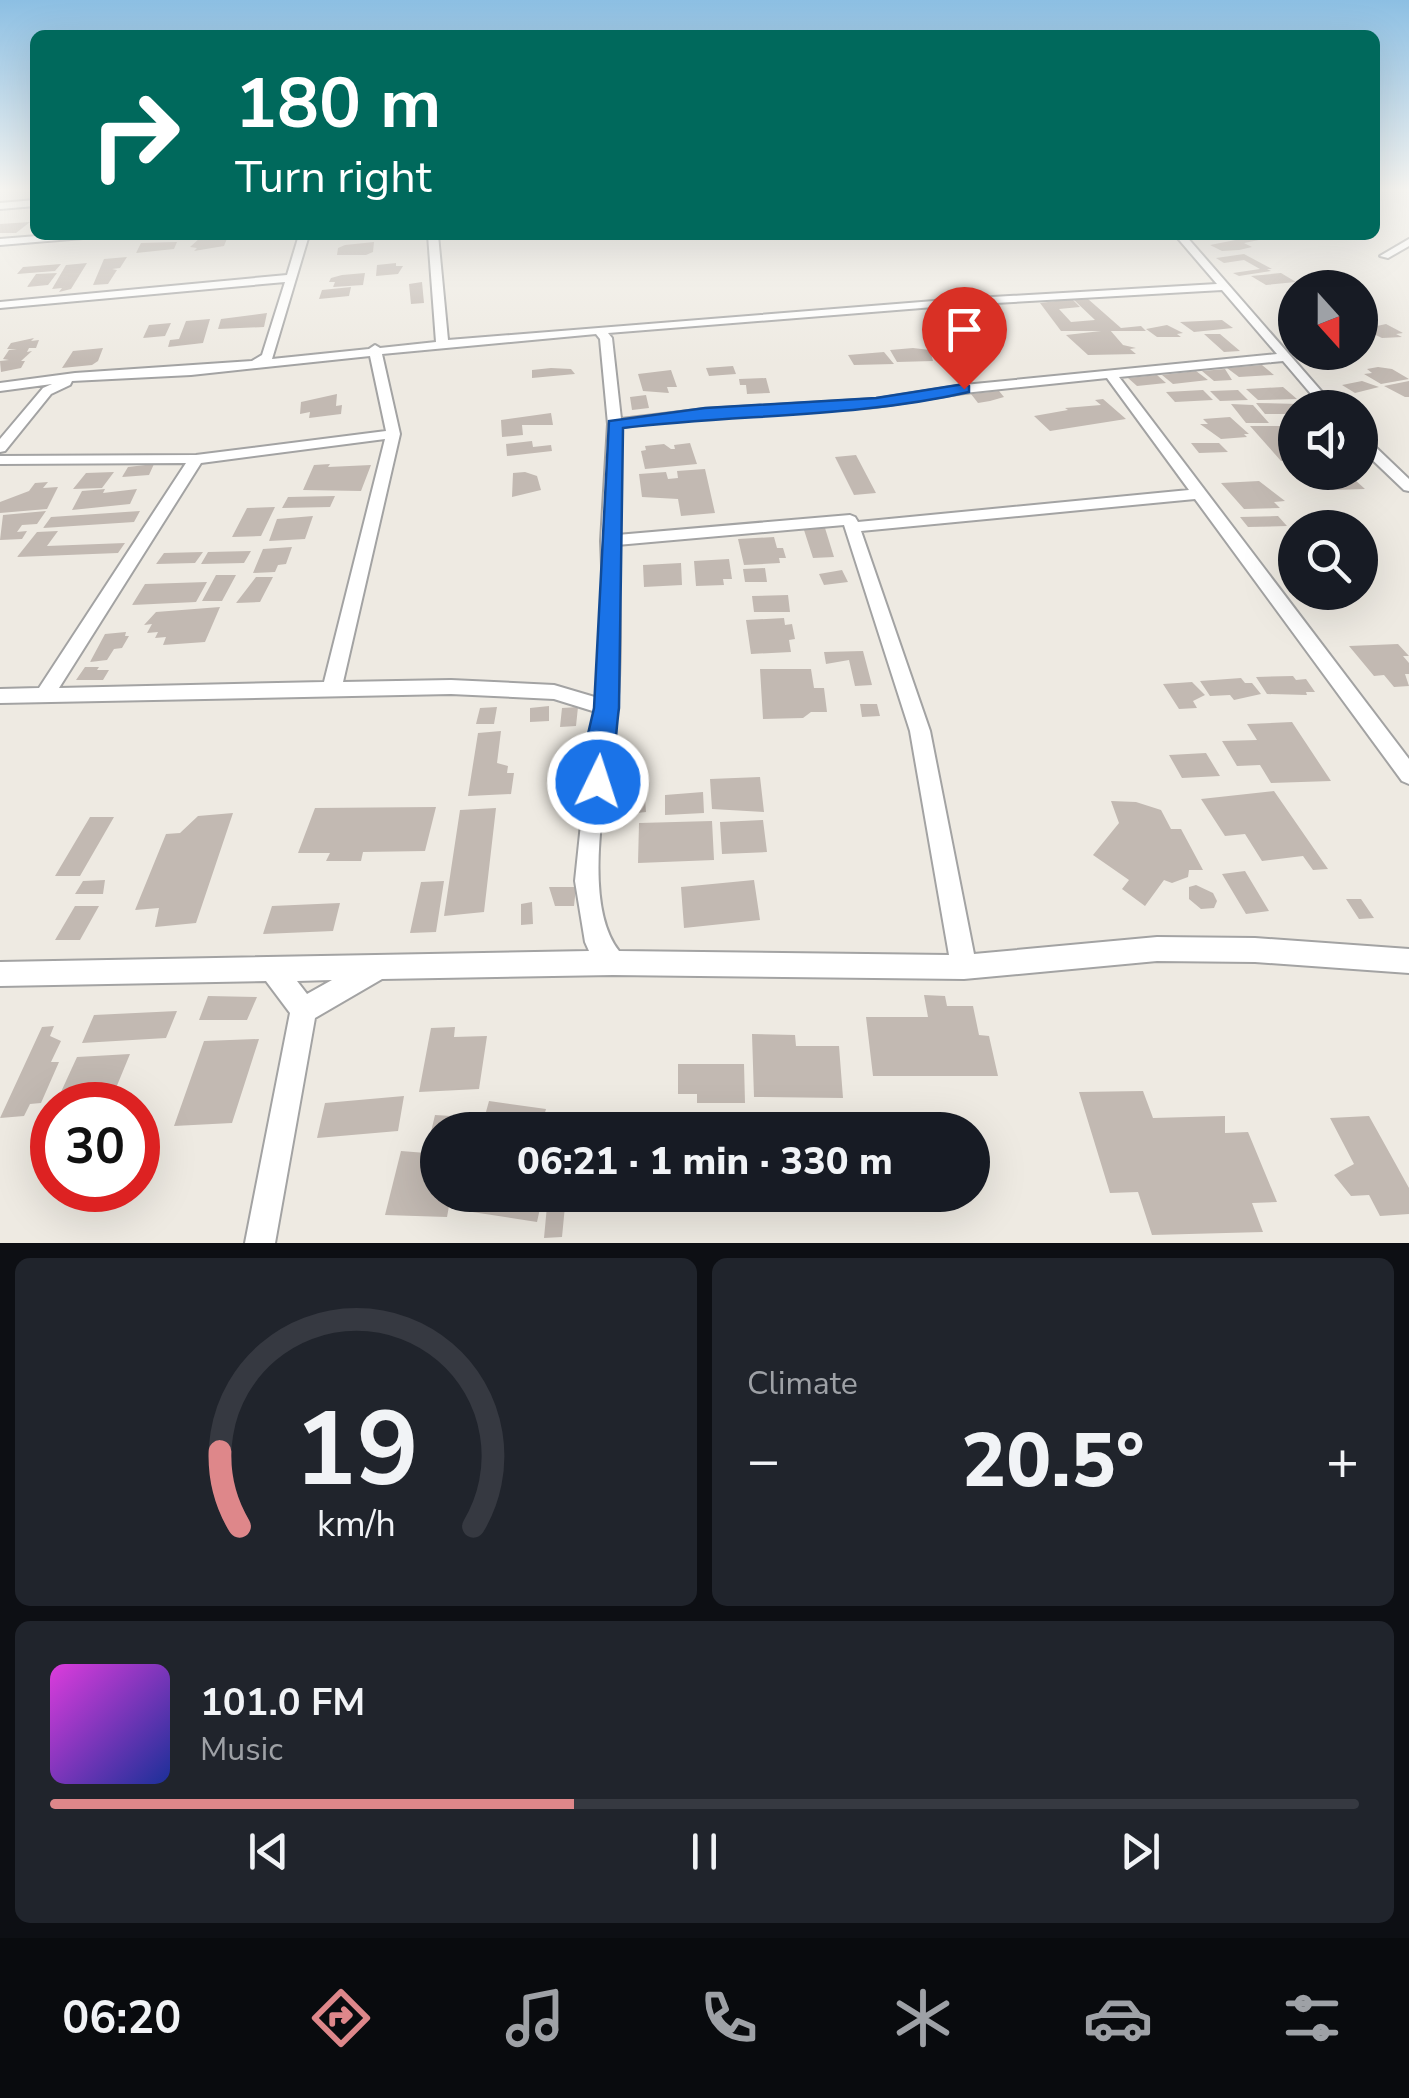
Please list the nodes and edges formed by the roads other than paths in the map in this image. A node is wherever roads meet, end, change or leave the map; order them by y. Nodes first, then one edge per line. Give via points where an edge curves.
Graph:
1 (300, 248) edge
2 (433, 248) edge
3 (1191, 248) edge
4 (1399, 248) edge
5 (1385, 256) dead end
6 (292, 278) junction
7 (1222, 287) junction
8 (0, 305) edge
9 (600, 332) junction
10 (442, 343) junction
11 (376, 350) junction
12 (1278, 350) edge
13 (1278, 358) edge
14 (268, 360) junction
15 (1296, 370) edge
16 (1111, 375) junction
17 (0, 387) edge
18 (43, 387) junction
19 (1314, 390) edge
20 (615, 424) junction
21 (393, 434) junction
22 (0, 448) edge
23 (1378, 457) edge
24 (196, 459) junction
25 (0, 460) edge
26 (1409, 487) edge
27 (1198, 494) junction
28 (852, 527) junction
29 (608, 540) junction
30 (331, 691) junction
31 (45, 694) junction
32 (0, 696) edge
33 (606, 708) junction
34 (1409, 775) edge
35 (1409, 961) edge
36 (613, 963) junction
37 (379, 967) junction
38 (964, 967) junction
39 (272, 969) junction
40 (0, 974) edge
41 (304, 1010) junction
42 (260, 1243) edge

1 - 6 street
2 - 10 street
3 - 7 street
4 - 5 street
6 - 8 street
6 - 14 street
7 - 9 street
7 - 12 street
9 - 10 street
9 - 20 street
10 - 11 street
11 - 14 street
11 - 21 street
13 - 16 street
14 - 18 street via 191,372 75,377
15 - 19 street
16 - 20 street
16 - 27 street
17 - 18 street
18 - 22 street
20 - 29 street
21 - 24 street
21 - 30 street
23 - 26 street
24 - 25 street
24 - 31 street
27 - 28 street
27 - 34 street
28 - 29 street via 850,520
28 - 38 street via 920,730
29 - 33 street
30 - 31 street
30 - 33 street via 554,692
31 - 32 street
33 - 36 street via 586,880 597,942
35 - 38 street via 1158,950
36 - 37 street
36 - 38 street
37 - 39 street
37 - 41 street
39 - 40 street
39 - 41 street
41 - 42 street

